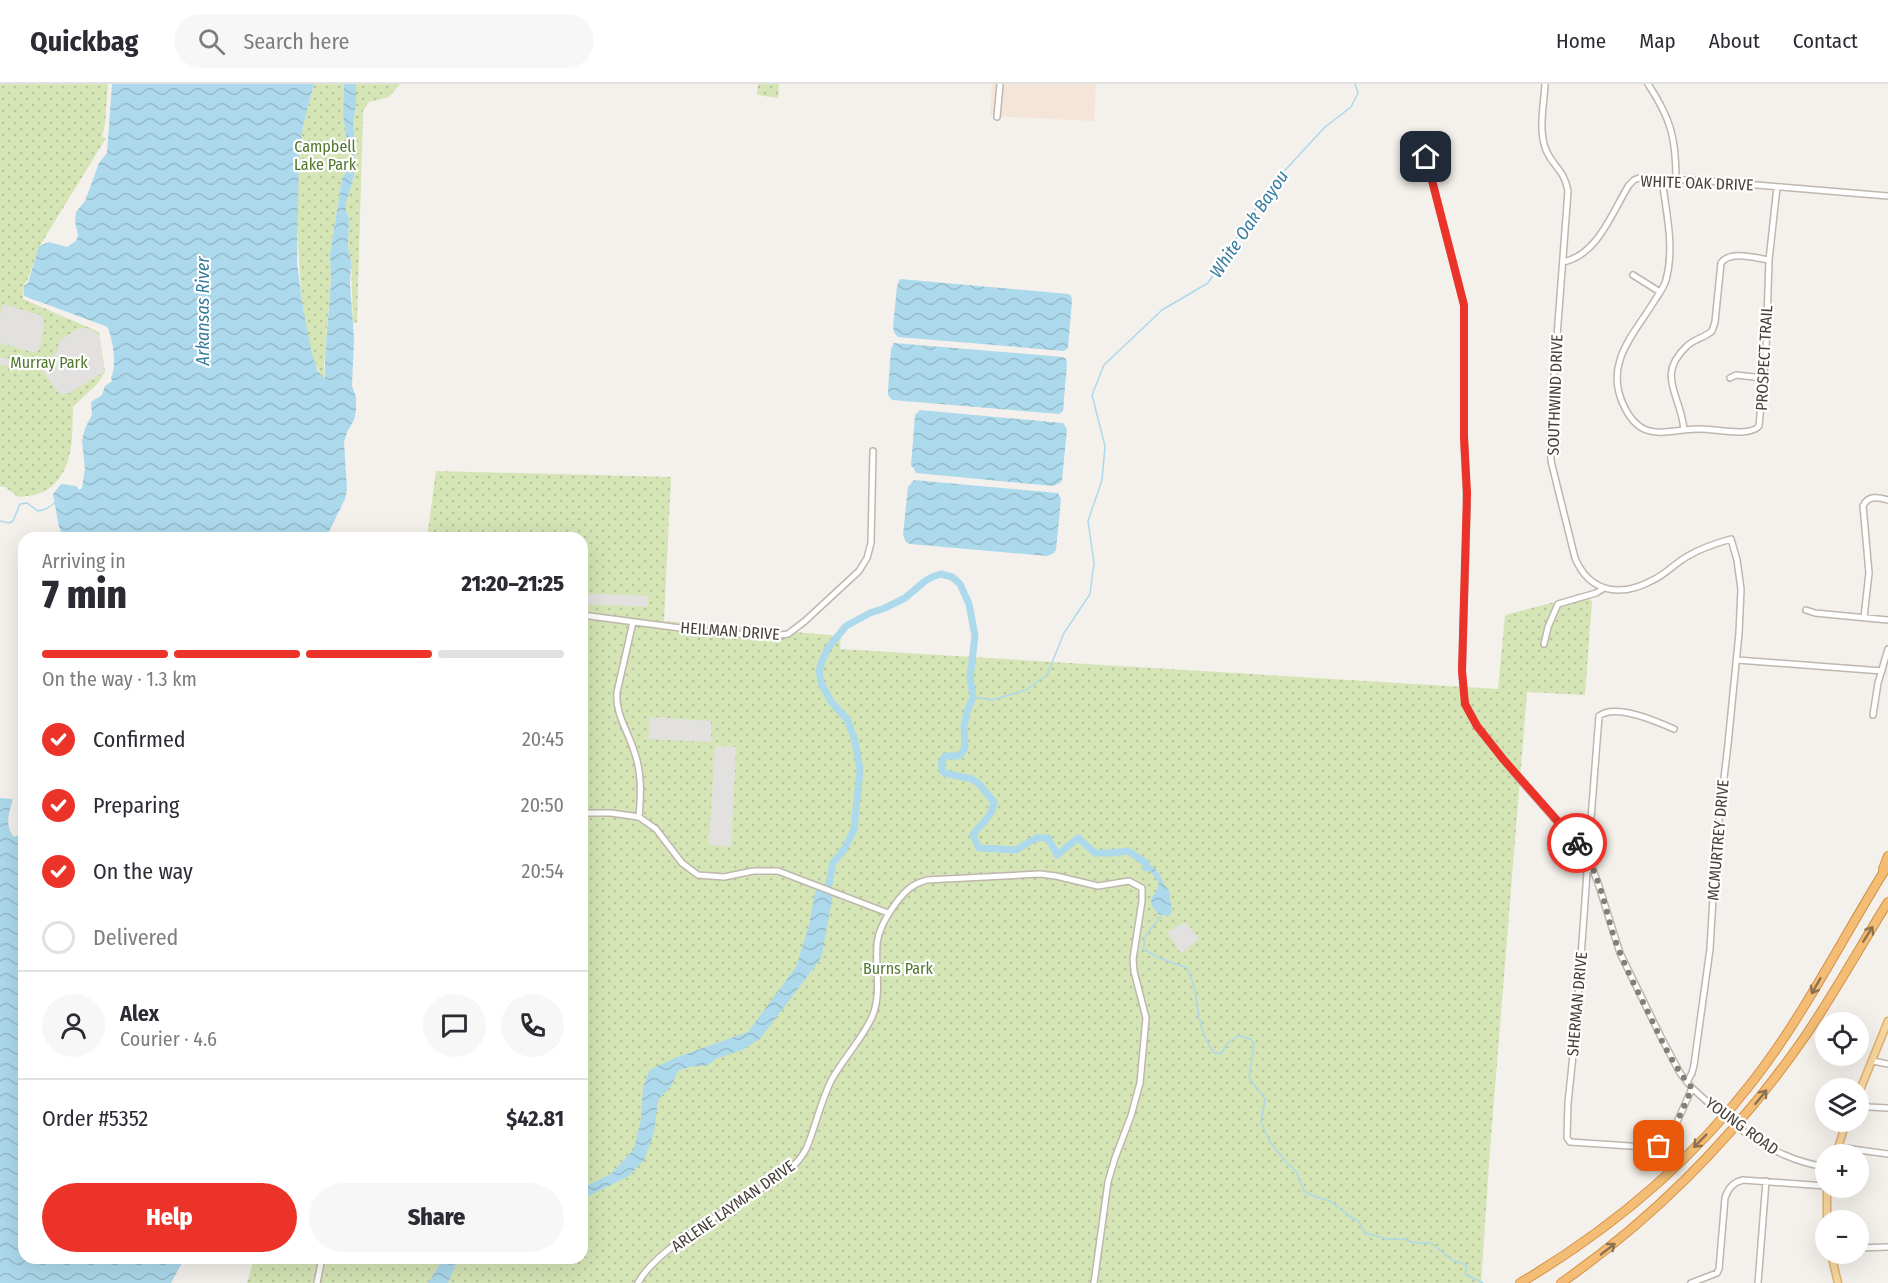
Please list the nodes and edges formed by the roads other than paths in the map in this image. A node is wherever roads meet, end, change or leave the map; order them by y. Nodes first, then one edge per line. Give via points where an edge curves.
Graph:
1 (999, 84) edge
2 (1545, 84) edge
3 (1648, 84) edge
4 (997, 117) dead end
5 (1426, 157) dead end
6 (1662, 179) junction
7 (1677, 179) junction
8 (1777, 187) junction
9 (1888, 196) edge
10 (1769, 260) junction
11 (1563, 262) junction
12 (1633, 275) dead end
13 (1660, 292) junction
14 (1730, 378) dead end
15 (1764, 378) junction
16 (1684, 429) junction
17 (873, 451) dead end
18 (1888, 500) edge
19 (1604, 588) junction
20 (1806, 610) dead end
21 (588, 616) edge
22 (1864, 617) junction
23 (1888, 620) edge
24 (633, 622) junction
25 (1544, 644) dead end
26 (1888, 649) edge
27 (1737, 660) junction
28 (1882, 671) junction
29 (1873, 715) dead end
30 (1674, 729) dead end
31 (588, 813) edge
32 (639, 817) junction
33 (1888, 856) edge
34 (1588, 857) junction
35 (1888, 865) edge
36 (1593, 868) junction
37 (1878, 881) junction
38 (1888, 902) edge
39 (888, 914) junction
40 (1888, 1021) edge
41 (1873, 1061) junction
42 (1888, 1064) edge
43 (1866, 1078) edge
44 (1687, 1082) junction
45 (1692, 1088) junction
46 (1869, 1107) edge
47 (1888, 1108) edge
48 (1869, 1151) edge
49 (1888, 1154) edge
50 (1815, 1165) edge
51 (1766, 1181) junction
52 (1815, 1186) edge
53 (1888, 1247) edge
54 (1869, 1248) edge
55 (321, 1264) edge
56 (1833, 1264) edge
57 (317, 1283) edge
58 (638, 1283) edge
59 (1094, 1283) edge
60 (1520, 1283) edge
61 (1561, 1283) edge
62 (1691, 1283) edge
63 (1758, 1283) edge
64 (1838, 1283) edge

1 - 4 street
2 - 11 street via 1543,138 1568,191
3 - 7 street via 1671,128
5 - 34 street, YOUNG ROAD via 1464,305 1465,704 1503,759
6 - 7 street, WHITE OAK DRIVE
6 - 11 street, WHITE OAK DRIVE via 1632,181 1589,249
6 - 13 street, PROSPECT TRAIL via 1670,236 1666,279
7 - 8 street, WHITE OAK DRIVE
8 - 9 street, WHITE OAK DRIVE
8 - 10 street, PROSPECT TRAIL
10 - 15 street, PROSPECT TRAIL
10 - 16 street via 1730,256 1720,263 1712,331 1686,346 1670,373
11 - 19 street, SOUTHWIND DRIVE via 1551,461 1579,566 1590,581
12 - 13 street
13 - 16 street, PROSPECT TRAIL via 1623,351 1618,391 1631,417 1646,430 1663,433
14 - 15 street
15 - 16 street, PROSPECT TRAIL via 1761,421 1755,431
17 - 24 street, HEILMAN DRIVE via 871,543 867,558 859,572 795,630 783,636 748,635
18 - 22 street via 1871,498 1863,506 1869,573
19 - 25 street via 1558,604
19 - 27 street, MCMURTREY DRIVE via 1642,585 1686,557 1731,539 1741,595
20 - 22 street
21 - 24 street, HEILMAN DRIVE
22 - 23 street
24 - 32 street via 616,702 637,761
26 - 28 street
27 - 28 street
27 - 44 street, MCMURTREY DRIVE via 1716,846 1710,949 1694,1065
28 - 29 street
30 - 34 street via 1629,714 1610,712 1599,716
31 - 32 street
32 - 39 street via 698,875 784,872
33 - 37 highway
34 - 36 street, YOUNG ROAD
35 - 37 highway
36 - 44 street, YOUNG ROAD via 1620,953 1674,1064
36 - 45 street, SHERMAN DRIVE via 1587,871 1566,1133 1570,1143 1662,1146 1670,1138
37 -> 60 highway via 1785,1035 1753,1081 1705,1136 1625,1211
61 -> 38 highway via 1664,1201 1737,1125 1805,1036
39 - 58 street, ARLENE LAYMAN DRIVE via 877,944 877,994 872,1015 828,1086 800,1160 664,1254
39 - 59 street, ARLENE LAYMAN DRIVE via 904,891 927,880 1040,874 1098,886 1129,881 1142,888 1133,959 1146,1017 1140,1083 1108,1182
40 - 41 main road
41 - 42 street
41 - 43 main road
44 - 45 street, YOUNG ROAD
45 - 50 street, YOUNG ROAD, bridge via 1747,1134 1785,1156
46 - 47 street
48 - 49 street
51 - 52 street
51 - 62 street via 1740,1181 1731,1186 1725,1198 1719,1269
51 - 63 street
53 - 54 street
55 - 57 street
56 - 64 main road

